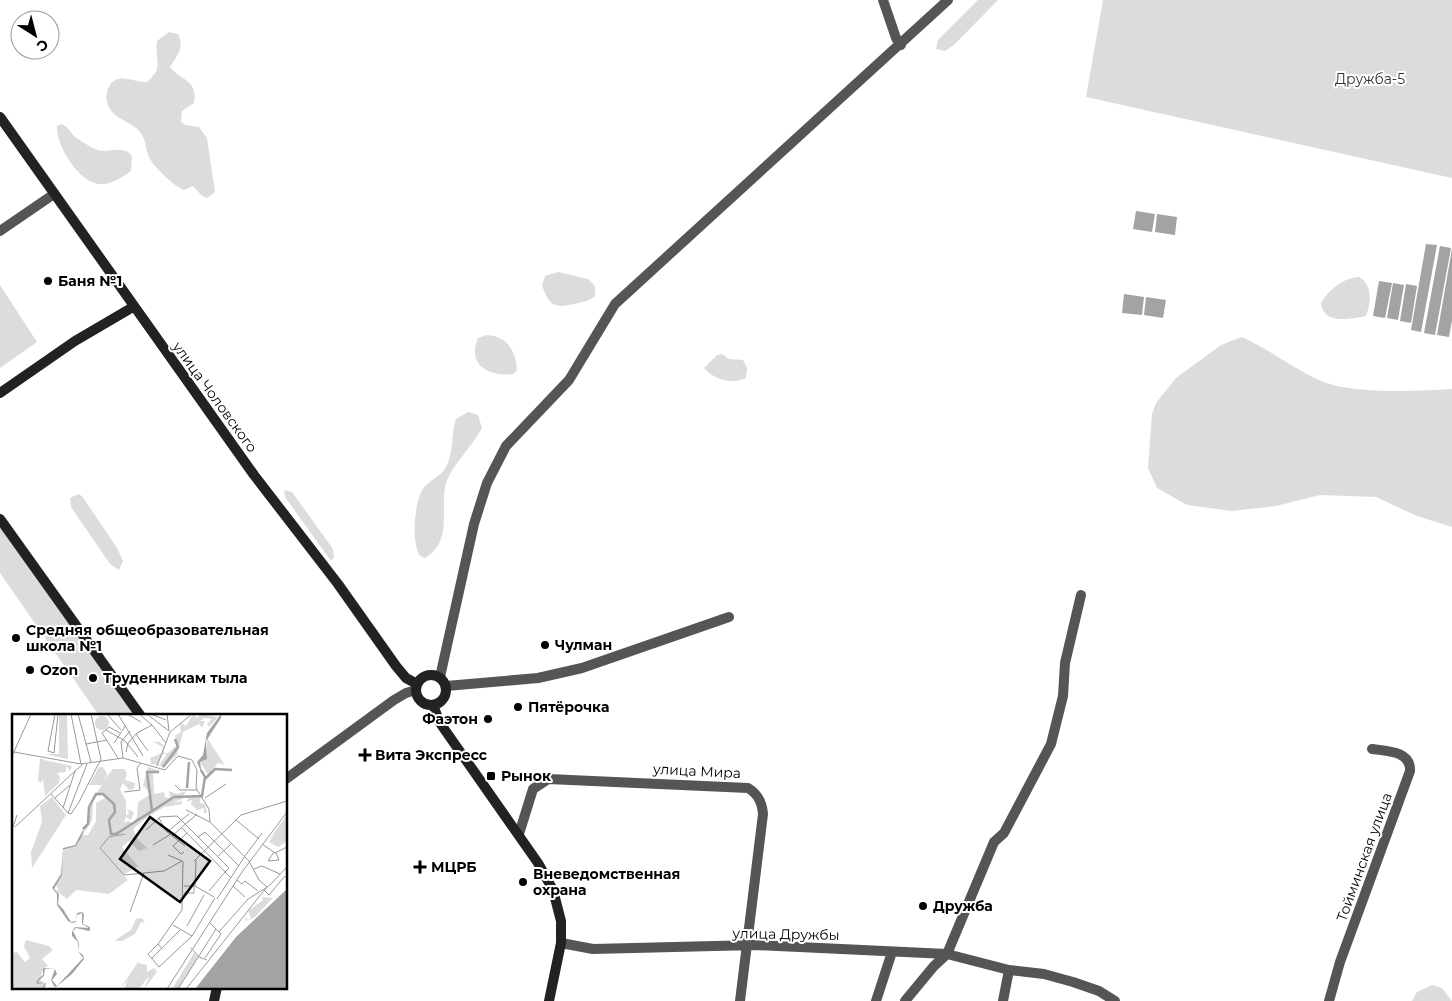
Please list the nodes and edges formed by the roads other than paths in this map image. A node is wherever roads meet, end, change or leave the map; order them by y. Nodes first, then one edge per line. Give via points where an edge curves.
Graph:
1 (883, 0) edge
2 (948, 0) edge
3 (901, 45) junction
4 (0, 117) edge
5 (54, 194) junction
6 (0, 231) edge
7 (133, 307) junction
8 (0, 393) edge
9 (0, 519) edge
10 (1081, 595) dead end
11 (729, 617) dead end
12 (443, 682) junction
13 (416, 687) junction
14 (433, 705) junction
15 (139, 714) edge
16 (1372, 749) dead end
17 (288, 778) edge
18 (519, 834) junction
19 (561, 943) junction
20 (747, 945) junction
21 (892, 952) junction
22 (947, 954) junction
23 (1009, 970) junction
24 (217, 988) edge
25 (214, 1001) edge
26 (550, 1001) edge
27 (740, 1001) edge
28 (876, 1001) edge
29 (905, 1001) edge
30 (1003, 1001) edge
31 (1115, 1001) edge
32 (1329, 1001) edge

1 - 3 street
2 - 3 street
3 - 12 street via 615,304 569,380 506,446 488,483 474,524
4 - 5 street, улица Чоловского
5 - 6 street
5 - 7 street, улица Чоловского
7 - 8 street via 75,341
7 - 13 street, улица Чоловского via 396,666
9 - 15 street
10 - 22 street via 1051,744 1004,833 994,842
11 - 12 street via 582,668 538,678
12 - 13 street via 427,675
12 - 14 street via 444,698
13 - 14 street via 421,702
13 - 17 street
14 - 18 street via 440,723
16 - 32 street, Тойминская улица via 1405,756 1410,771 1340,962
18 - 19 street via 553,890 561,921
18 - 20 street, улица Мира via 533,789 548,779 748,788 760,800 763,814
19 - 20 street, улица Дружбы via 593,949
19 - 26 street
20 - 21 street, улица Дружбы
20 - 27 street, улица Мира
21 - 22 street, улица Дружбы
21 - 28 street
22 - 23 street, улица Дружбы
22 - 29 street
23 - 30 street
23 - 31 street, улица Дружбы via 1044,974 1073,982 1099,991
24 - 25 street

